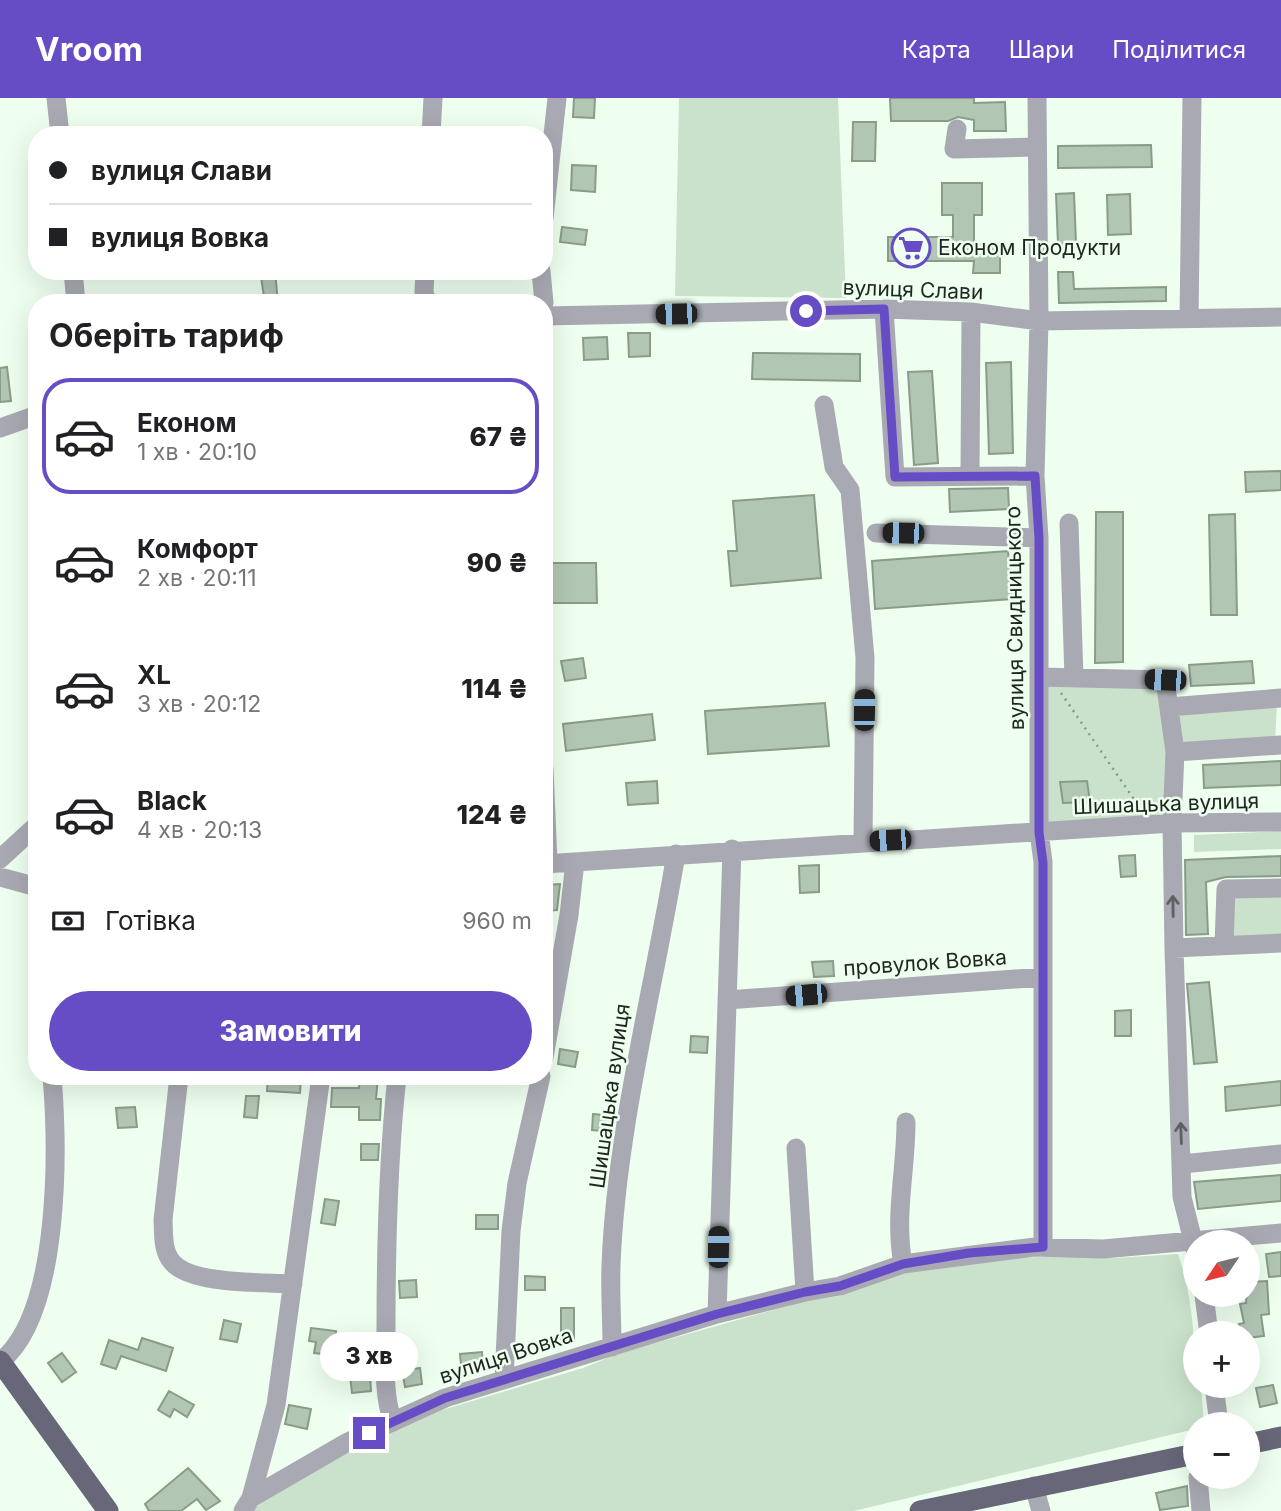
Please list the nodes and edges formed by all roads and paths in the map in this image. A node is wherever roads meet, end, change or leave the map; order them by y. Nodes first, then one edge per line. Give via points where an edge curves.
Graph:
1 (56, 98) edge
2 (433, 98) edge
3 (557, 98) edge
4 (1037, 98) edge
5 (1192, 98) edge
6 (59, 126) edge
7 (431, 126) edge
8 (957, 129) dead end
9 (553, 135) edge
10 (1037, 148) junction
11 (884, 309) junction
12 (971, 312) junction
13 (553, 316) edge
14 (1281, 317) edge
15 (1189, 318) junction
16 (1039, 321) junction
17 (824, 405) dead end
18 (28, 418) edge
19 (0, 428) edge
20 (970, 475) junction
21 (1035, 476) junction
22 (1069, 523) dead end
23 (876, 533) dead end
24 (1039, 538) junction
25 (1055, 677) junction
26 (1281, 698) edge
27 (1168, 707) junction
28 (1281, 745) edge
29 (1175, 752) junction
30 (1141, 810) dead end
31 (1281, 822) edge
32 (1172, 823) junction
33 (28, 837) edge
34 (1040, 838) junction
35 (863, 842) junction
36 (732, 849) junction
37 (676, 854) junction
38 (575, 862) junction
39 (553, 864) edge
40 (2, 870) edge
41 (28, 883) edge
42 (1281, 888) edge
43 (1281, 943) edge
44 (1224, 945) junction
45 (1174, 948) junction
46 (1043, 977) junction
47 (727, 1000) junction
48 (553, 1006) edge
49 (52, 1085) edge
50 (178, 1085) edge
51 (320, 1085) edge
52 (396, 1085) edge
53 (539, 1085) edge
54 (906, 1122) dead end
55 (796, 1149) dead end
56 (1281, 1154) edge
57 (1182, 1164) junction
58 (1190, 1230) edge
59 (1281, 1233) edge
60 (1260, 1236) edge
61 (1183, 1245) edge
62 (1043, 1247) junction
63 (903, 1264) junction
64 (293, 1284) junction
65 (805, 1292) junction
66 (717, 1314) junction
67 (612, 1347) junction
68 (0, 1361) edge
69 (504, 1380) junction
70 (393, 1422) junction
71 (1281, 1437) edge
72 (1260, 1441) edge
73 (1183, 1460) edge
74 (1034, 1486) junction
75 (1199, 1489) edge
76 (247, 1504) edge
77 (108, 1511) edge
78 (920, 1511) edge
79 (1041, 1511) edge
80 (1201, 1511) edge

1 - 6 street
2 - 7 street
3 - 9 street
4 - 10 street, вулиця Свидницького
5 - 15 street
8 - 10 street via 954,149
10 - 16 street, вулиця Свидницького
11 - 12 street, вулиця Слави
11 - 13 street, вулиця Слави
11 - 20 street via 895,477
12 - 16 street, вулиця Слави
12 - 20 street
14 - 15 street, вулиця Слави
15 - 16 street, вулиця Слави
16 - 21 street, вулиця Свидницького
17 - 35 street via 834,467 850,490 865,658
18 - 19 street
20 - 21 street
21 - 24 street, вулиця Свидницького
22 - 25 street
23 - 24 street
24 - 25 street, вулиця Свидницького
25 - 27 street via 1165,680
25 - 30 path via 1063,699
25 - 34 street, вулиця Свидницького
26 - 27 street
27 - 29 street
28 - 29 street
29 - 32 street
31 - 32 street, Шишацька вулиця
32 - 34 street, Шишацька вулиця
45 -> 32 street
33 - 40 street
34 - 35 street, Шишацька вулиця
34 - 46 street, вулиця Свидницького
35 - 36 street, Шишацька вулиця
36 - 37 street, Шишацька вулиця
36 - 47 street
37 - 38 street, Шишацька вулиця
37 - 67 street, Шишацька вулиця via 622,1159 611,1266
38 - 39 street, Шишацька вулиця
38 - 48 street
40 - 41 street
42 - 44 street via 1226,889
43 - 44 street
44 - 45 street
57 -> 45 street
46 - 47 street, провулок Вовка
46 - 62 street, вулиця Свидницького
47 - 66 street
49 - 68 street via 56,1185 41,1287 14,1351
50 - 64 street via 163,1220 164,1243 172,1261 197,1277
51 - 64 street
52 - 70 street via 386,1206 386,1368
53 - 69 street via 512,1219
54 - 63 street via 901,1184
55 - 65 street
56 - 57 street
57 - 58 street via 1182,1196
59 - 60 street, вулиця Вовка
61 - 62 street, вулиця Вовка
62 - 63 street, вулиця Вовка
63 - 65 street, вулиця Вовка via 840,1286
64 - 76 street via 276,1405
65 - 66 street, вулиця Вовка
66 - 67 street, вулиця Вовка
67 - 69 street, вулиця Вовка
68 - 77 main road
69 - 70 street, вулиця Вовка via 445,1398
70 - 76 street, вулиця Вовка via 346,1443
71 - 72 main road
73 - 74 main road
74 - 78 main road
74 - 79 street
75 - 80 street

